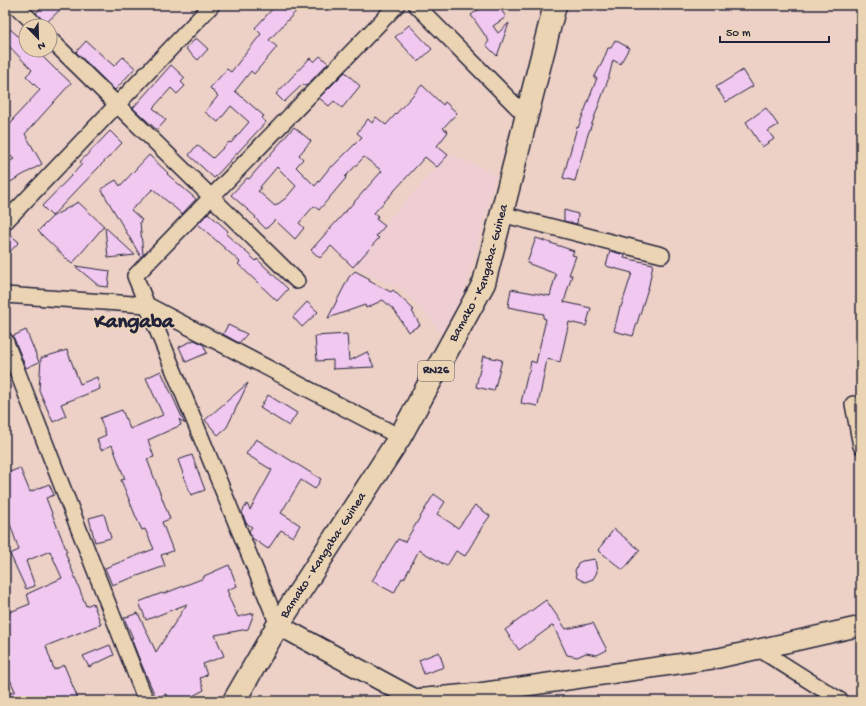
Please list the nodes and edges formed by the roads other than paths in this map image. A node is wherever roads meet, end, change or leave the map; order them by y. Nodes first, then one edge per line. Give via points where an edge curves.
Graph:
1 (212, 5) edge
2 (397, 5) edge
3 (416, 5) edge
4 (555, 5) edge
5 (23, 8) edge
6 (31, 18) edge
7 (58, 47) edge
8 (117, 104) junction
9 (526, 116) junction
10 (212, 197) junction
11 (501, 214) junction
12 (5, 222) edge
13 (662, 255) dead end
14 (297, 281) dead end
15 (5, 295) edge
16 (147, 305) junction
17 (5, 340) edge
18 (853, 404) dead end
19 (400, 437) junction
20 (861, 446) edge
21 (278, 625) junction
22 (861, 626) edge
23 (759, 649) junction
24 (486, 697) edge
25 (146, 701) edge
26 (234, 701) edge
27 (841, 701) edge

1 - 8 street
2 - 10 street
3 - 9 street
4 - 9 main road, Bamako - Kangaba- Guinea / RN26
5 - 6 street
7 - 8 street
8 - 10 street
8 - 12 street
9 - 11 main road, Bamako - Kangaba- Guinea / RN26
10 - 14 street
10 - 16 street via 135,276
11 - 13 street
11 - 19 main road, Bamako - Kangaba- Guinea / RN26 via 484,283
15 - 16 street
16 - 19 street
16 - 21 street
17 - 25 street
18 - 20 street
19 - 21 main road, Bamako - Kangaba- Guinea / RN26
21 - 24 street via 415,699
21 - 26 main road, Bamako - Kangaba- Guinea / RN26
22 - 23 street
23 - 24 street
23 - 27 street

